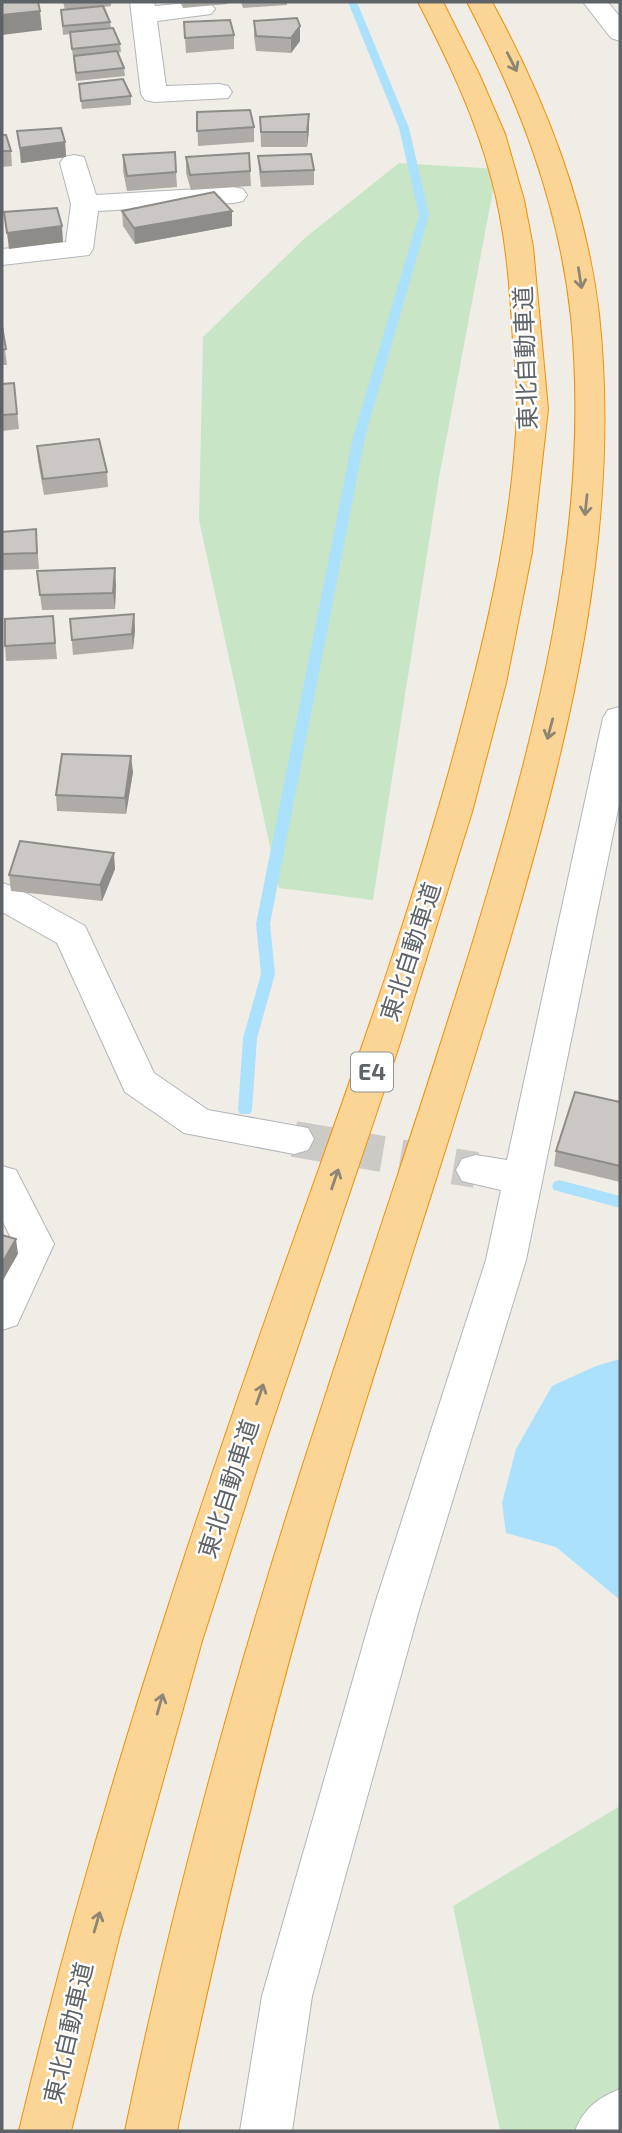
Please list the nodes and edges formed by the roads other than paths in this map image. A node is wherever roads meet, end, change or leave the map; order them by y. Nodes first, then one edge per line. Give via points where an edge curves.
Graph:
1 (431, 2) edge
2 (480, 2) edge
3 (595, 2) edge
4 (144, 9) edge
5 (202, 9) dead end
6 (620, 33) edge
7 (219, 92) dead end
8 (74, 163) dead end
9 (233, 195) dead end
10 (85, 204) junction
11 (2, 257) edge
12 (620, 718) edge
13 (2, 896) edge
14 (294, 1139) tunnel mouth
15 (476, 1170) tunnel mouth
16 (525, 1179) junction
17 (2, 1181) edge
18 (2, 1313) edge
19 (620, 2115) edge
20 (45, 2131) edge
21 (151, 2131) edge
22 (265, 2131) edge
23 (601, 2131) edge

20 -> 1 highway, 東北自動車道 / E4 via 88,1952 164,1690 239,1453 447,842 506,603 532,414 518,237 499,156 467,73
2 -> 21 highway via 515,66 550,151 572,231 586,319 592,409 587,503 574,599 553,718 516,858 451,1081 324,1467 256,1693 184,1971
3 - 6 street
4 - 5 street
4 - 7 street via 154,94
8 - 10 street
9 - 10 street
10 - 11 street via 79,249
12 - 16 street
13 - 14 street via 72,934 139,1082 198,1123
15 - 16 street
16 - 22 street via 506,1260 396,1610 287,1996
17 - 18 street via 34,1244
19 - 23 street

